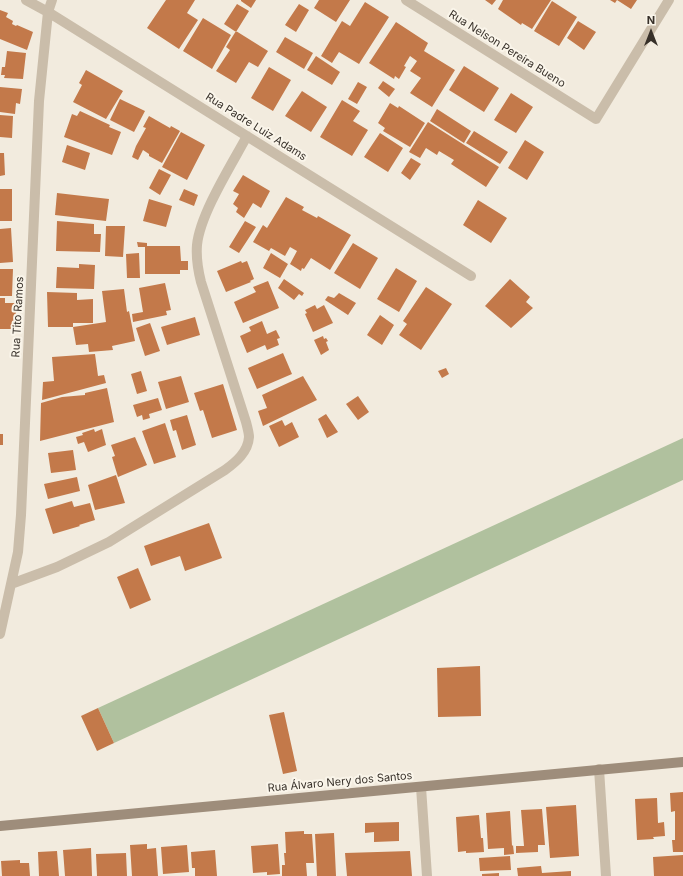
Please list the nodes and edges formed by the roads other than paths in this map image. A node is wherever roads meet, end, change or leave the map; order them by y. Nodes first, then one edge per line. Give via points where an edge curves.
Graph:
1 (26, 0) edge
2 (52, 0) edge
3 (406, 0) edge
4 (669, 0) edge
5 (48, 12) junction
6 (247, 136) junction
7 (471, 276) dead end
8 (11, 584) junction
9 (1, 621) edge
10 (0, 634) edge
11 (683, 762) edge
12 (599, 769) junction
13 (422, 787) junction
14 (0, 826) edge
15 (428, 876) edge
16 (606, 876) edge

1 - 5 street, Rua Padre Luiz Adams
2 - 5 street, Rua Tito Ramos
3 - 4 street, Rua Nelson Pereira Bueno via 596,118
5 - 6 street, Rua Padre Luiz Adams
5 - 8 street, Rua Tito Ramos via 39,101 21,515 18,552
6 - 7 street, Rua Padre Luiz Adams
6 - 8 street via 213,201 197,244 201,282 246,422 249,437 245,451 225,470 109,542 57,567
8 - 9 street, Rua Tito Ramos
9 - 10 street, Rua Tito Ramos
11 - 12 main road, Rua Álvaro Nery dos Santos
12 - 13 main road, Rua Álvaro Nery dos Santos
12 - 16 street
13 - 14 main road, Rua Álvaro Nery dos Santos
13 - 15 street

